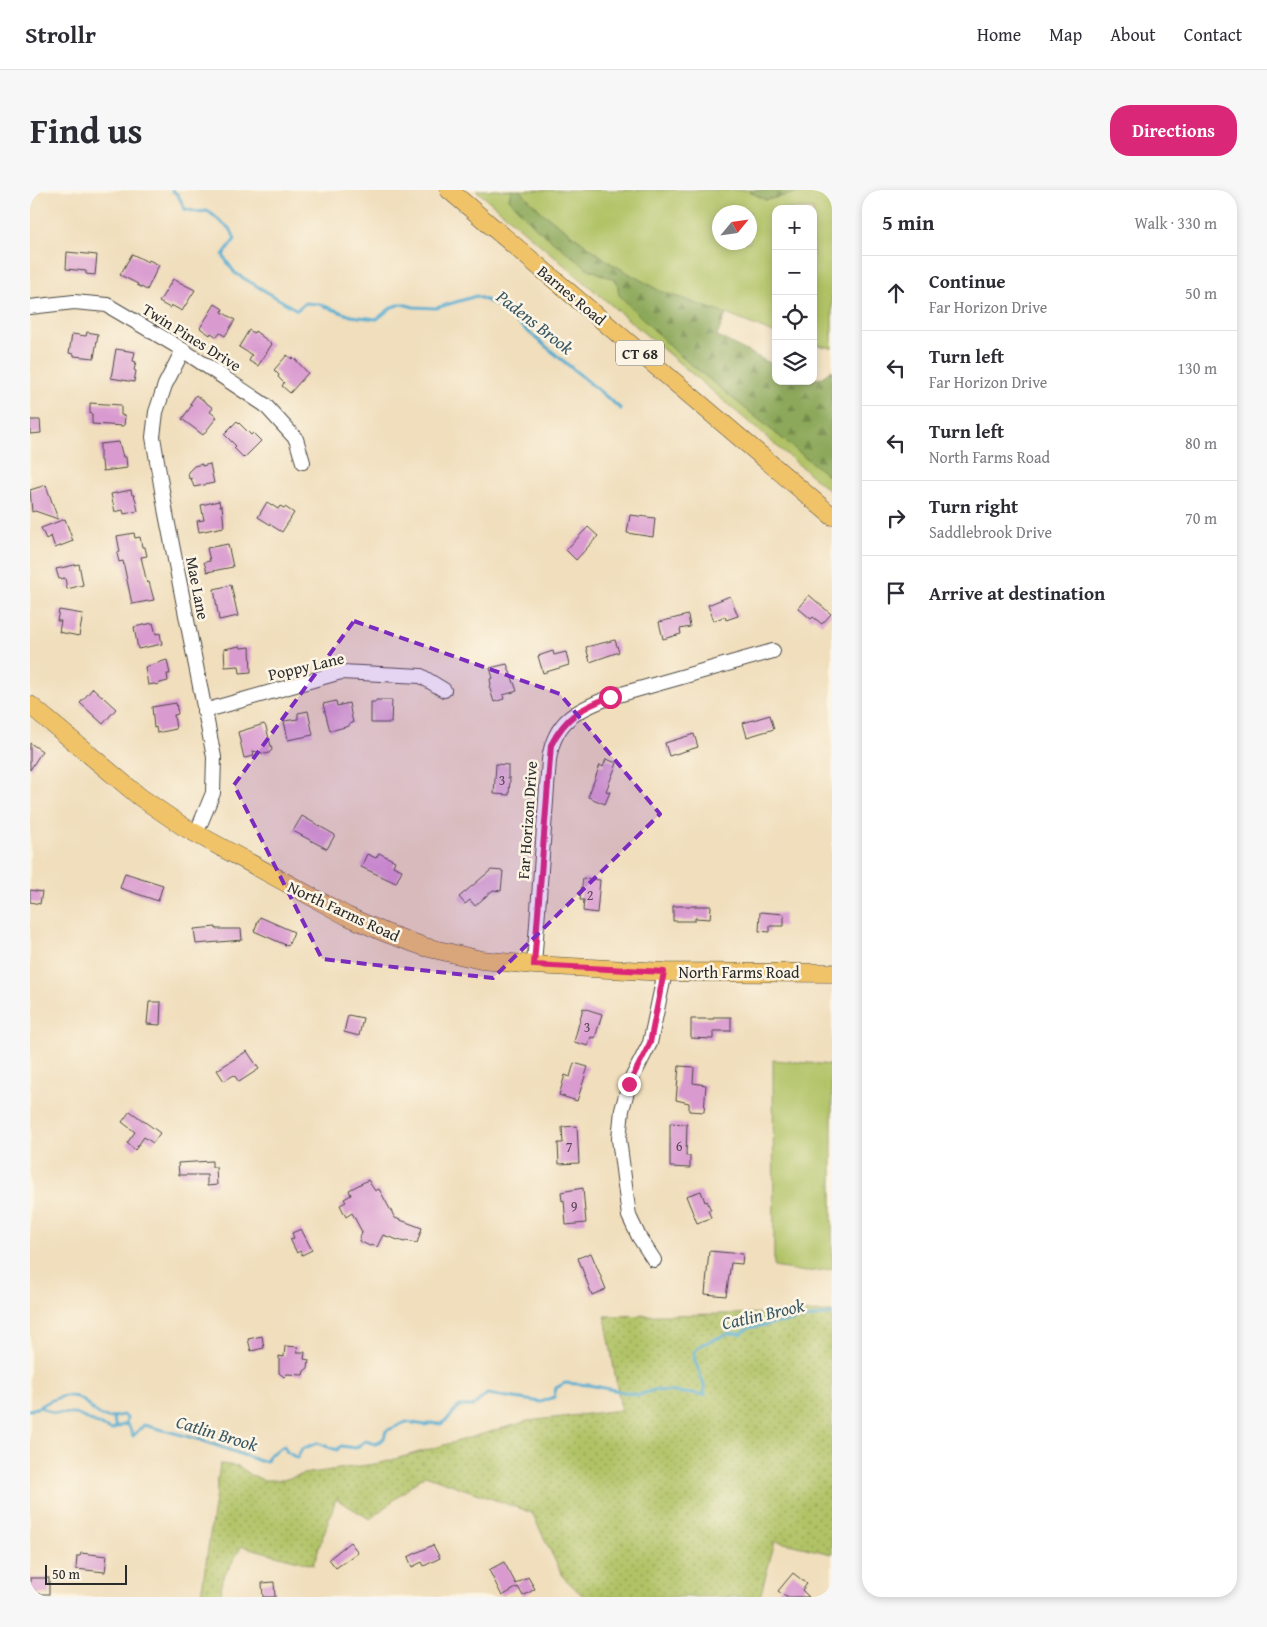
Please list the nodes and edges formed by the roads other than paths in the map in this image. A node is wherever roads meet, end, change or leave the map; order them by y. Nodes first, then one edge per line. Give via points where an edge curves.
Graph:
1 (449, 190) edge
2 (30, 308) edge
3 (183, 350) junction
4 (303, 462) dead end
5 (832, 516) edge
6 (773, 651) dead end
7 (444, 690) dead end
8 (30, 705) edge
9 (204, 711) junction
10 (196, 834) junction
11 (534, 965) junction
12 (664, 972) junction
13 (832, 973) edge
14 (654, 1260) dead end

1 - 5 main road, Barnes Road / CT 68
2 - 3 street, Twin Pines Drive via 74,302 108,305
3 - 4 street, Twin Pines Drive via 265,405 296,438
3 - 9 street, Mae Lane via 165,385 156,412 153,437
6 - 11 street, Far Horizon Drive via 587,705 562,726 551,745 549,760
7 - 9 street, Poppy Lane via 421,676 342,672
8 - 10 main road, North Farms Road via 140,797
9 - 10 street, Mae Lane via 214,757 212,793
10 - 11 main road, North Farms Road via 347,916 386,933 425,947 480,960
11 - 12 main road, North Farms Road
12 - 13 main road, North Farms Road
12 - 14 street via 650,1043 629,1084 619,1138 629,1216

